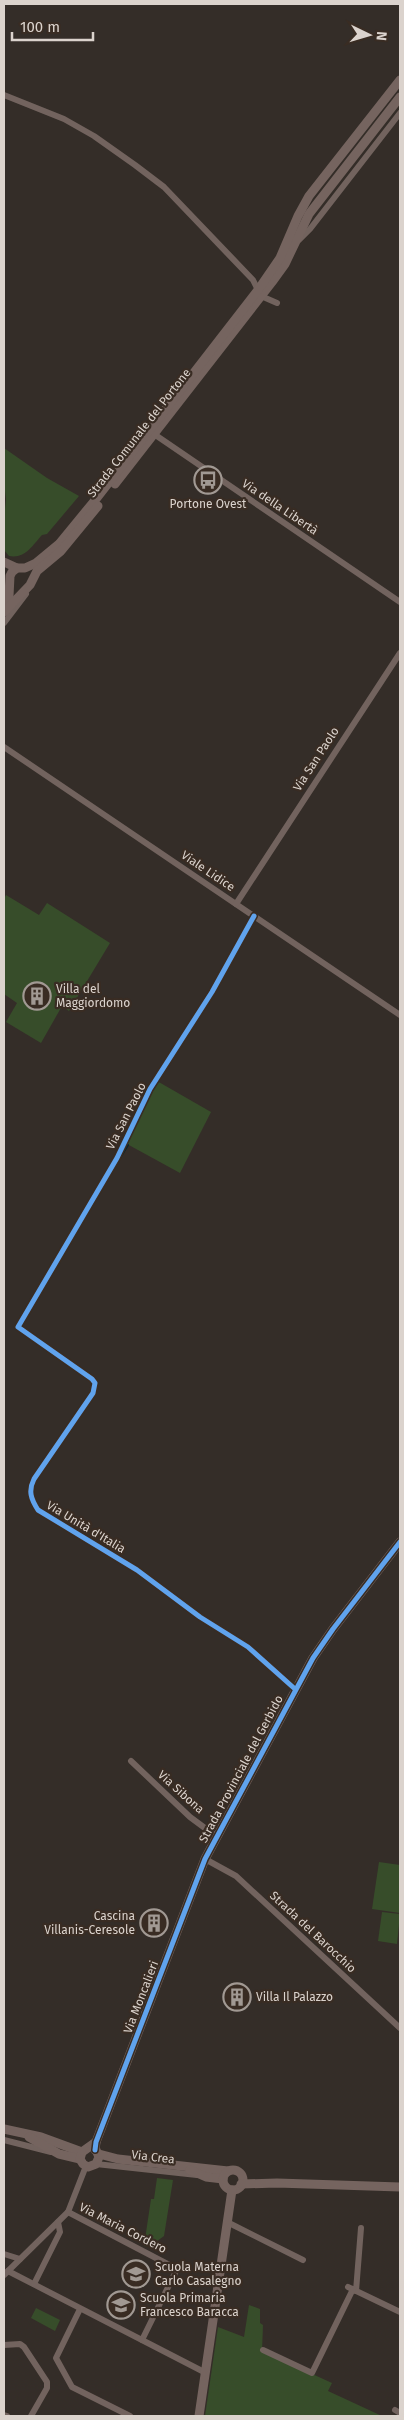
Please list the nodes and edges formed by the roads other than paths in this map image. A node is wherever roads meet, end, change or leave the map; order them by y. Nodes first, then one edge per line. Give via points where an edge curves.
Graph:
1 (400, 80) edge
2 (4, 94) edge
3 (400, 97) edge
4 (400, 113) edge
5 (293, 246) junction
6 (260, 293) junction
7 (277, 304) dead end
8 (151, 432) junction
9 (4, 562) edge
10 (4, 568) edge
11 (22, 568) junction
12 (10, 580) junction
13 (29, 585) junction
14 (400, 602) edge
15 (4, 603) edge
16 (4, 612) edge
17 (4, 623) edge
18 (400, 653) edge
19 (4, 747) edge
20 (236, 904) junction
21 (254, 916) junction
22 (400, 1015) edge
23 (18, 1327) joint
24 (400, 1542) edge
25 (295, 1689) junction
26 (131, 1761) dead end
27 (217, 1837) junction
28 (205, 1859) junction
29 (400, 2028) edge
30 (4, 2129) edge
31 (24, 2135) junction
32 (4, 2140) edge
33 (60, 2154) junction
34 (91, 2155) junction
35 (178, 2166) junction
36 (226, 2175) junction
37 (206, 2177) junction
38 (242, 2181) junction
39 (400, 2182) edge
40 (387, 2185) junction
41 (400, 2187) edge
42 (232, 2190) junction
43 (68, 2212) junction
44 (58, 2222) junction
45 (227, 2222) junction
46 (361, 2228) dead end
47 (4, 2254) edge
48 (20, 2259) junction
49 (303, 2260) dead end
50 (6, 2273) edge
51 (34, 2284) junction
52 (352, 2289) junction
53 (80, 2309) junction
54 (400, 2312) edge
55 (142, 2340) junction
56 (4, 2345) edge
57 (263, 2350) dead end
58 (206, 2373) junction
59 (31, 2416) edge
60 (130, 2416) edge
61 (199, 2416) edge

1 - 6 street, Strada Comunale del Portone via 309,196
2 - 6 street via 94,136 164,187 253,280
3 - 5 street, Strada Comunale del Portone via 308,214
4 - 5 street, Strada Comunale del Portone via 310,229
5 - 6 street, Strada Comunale del Portone via 280,272
6 - 7 street
6 - 8 street, Strada Comunale del Portone
8 - 11 street, Strada Comunale del Portone via 58,544 40,561
8 - 13 street, Strada Comunale del Portone via 61,551 37,571
8 - 14 street, Via della Libertà
9 - 11 street
10 - 12 street
11 - 12 street, Strada Comunale del Portone
11 - 13 street via 30,572
12 - 13 street via 16,588
12 - 15 street, Strada Comunale del Portone via 9,596
13 - 16 street, Strada Comunale del Portone
13 - 17 street, Strada Comunale del Portone
18 - 20 street, Via San Paolo
19 - 20 street, Viale Lidice
20 - 21 street, Viale Lidice
21 - 22 street, Viale Lidice
21 - 23 street, Via San Paolo via 212,992 150,1090 117,1158
23 - 25 street, Via Unità d'Italia via 95,1383 94,1393 30,1487 30,1496 38,1510 137,1570 200,1617 248,1647
24 - 25 street, Strada Provinciale del Gerbido via 332,1629
25 - 27 street, Strada Provinciale del Gerbido
26 - 27 street, Via Sibona via 190,1817
27 - 28 street, Strada Provinciale del Gerbido
28 - 29 street, Strada del Barocchio via 236,1876
28 - 34 street, Via Moncalieri
30 - 31 street, Via Crea
31 - 33 street, Via Crea
31 - 34 street, Via Crea via 41,2137
32 - 33 street, Via Crea
33 - 34 street, Via Crea
34 - 35 street, Via Crea
34 - 37 street, Via Crea
34 - 43 street, Via Moncalieri
35 - 36 street, Via Crea
35 - 37 street, Via Crea
36 - 37 street, Via Crea
36 - 38 street via 238,2172
36 - 42 street via 224,2185
38 - 40 street
38 - 42 street
39 - 40 street
40 - 41 street
42 - 45 street
43 - 44 street, Via Moncalieri
43 - 55 street, Via Maria Cordero via 177,2268
44 - 48 street, Via Moncalieri
44 - 51 street via 61,2230
45 - 49 street
45 - 58 street
46 - 52 street
47 - 48 street
48 - 50 street, Via Moncalieri
50 - 51 street
51 - 53 street
52 - 54 street
52 - 57 street via 312,2373
53 - 55 street
53 - 60 street via 56,2358 72,2387
55 - 58 street
56 - 59 street via 20,2344 24,2347 47,2382 47,2388
58 - 61 street

